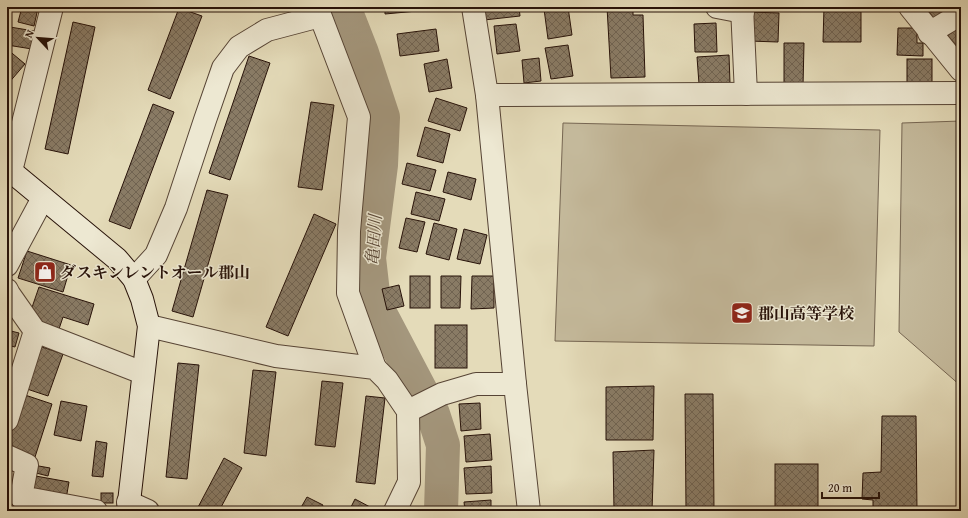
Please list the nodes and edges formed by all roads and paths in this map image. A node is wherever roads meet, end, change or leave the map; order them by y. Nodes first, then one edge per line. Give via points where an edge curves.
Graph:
1 (52, 7) edge
2 (473, 7) edge
3 (717, 7) edge
4 (910, 7) edge
5 (742, 10) edge
6 (319, 12) edge
7 (961, 14) edge
8 (929, 33) junction
9 (961, 70) edge
10 (961, 93) edge
11 (746, 94) junction
12 (487, 95) junction
13 (9, 169) edge
14 (44, 198) junction
15 (7, 265) edge
16 (134, 279) junction
17 (8, 293) edge
18 (149, 326) junction
19 (35, 332) junction
20 (375, 368) junction
21 (143, 373) junction
22 (515, 384) junction
23 (9, 407) edge
24 (409, 411) junction
25 (7, 456) edge
26 (44, 506) edge
27 (128, 506) edge
28 (96, 511) edge
29 (148, 511) edge
30 (395, 511) edge
31 (529, 511) edge

1 - 13 street
2 - 12 street
3 - 5 street
4 - 8 street
5 - 11 street
6 - 16 street via 267,30 239,47 223,68 176,208 156,255
6 - 20 street via 360,118 349,231 348,293
7 - 8 street
8 - 9 street
10 - 11 street
11 - 12 street
12 - 22 street
13 - 14 street
14 - 15 street
14 - 16 street via 117,259
16 - 18 street
17 - 19 street
18 - 20 street via 276,356
18 - 21 street
19 - 21 street
19 - 23 street
20 - 24 street
21 - 27 street
22 - 24 street via 476,384 442,394
22 - 31 street
24 - 30 street via 409,482
25 - 26 street via 27,466 22,497
26 - 28 street
27 - 29 street

